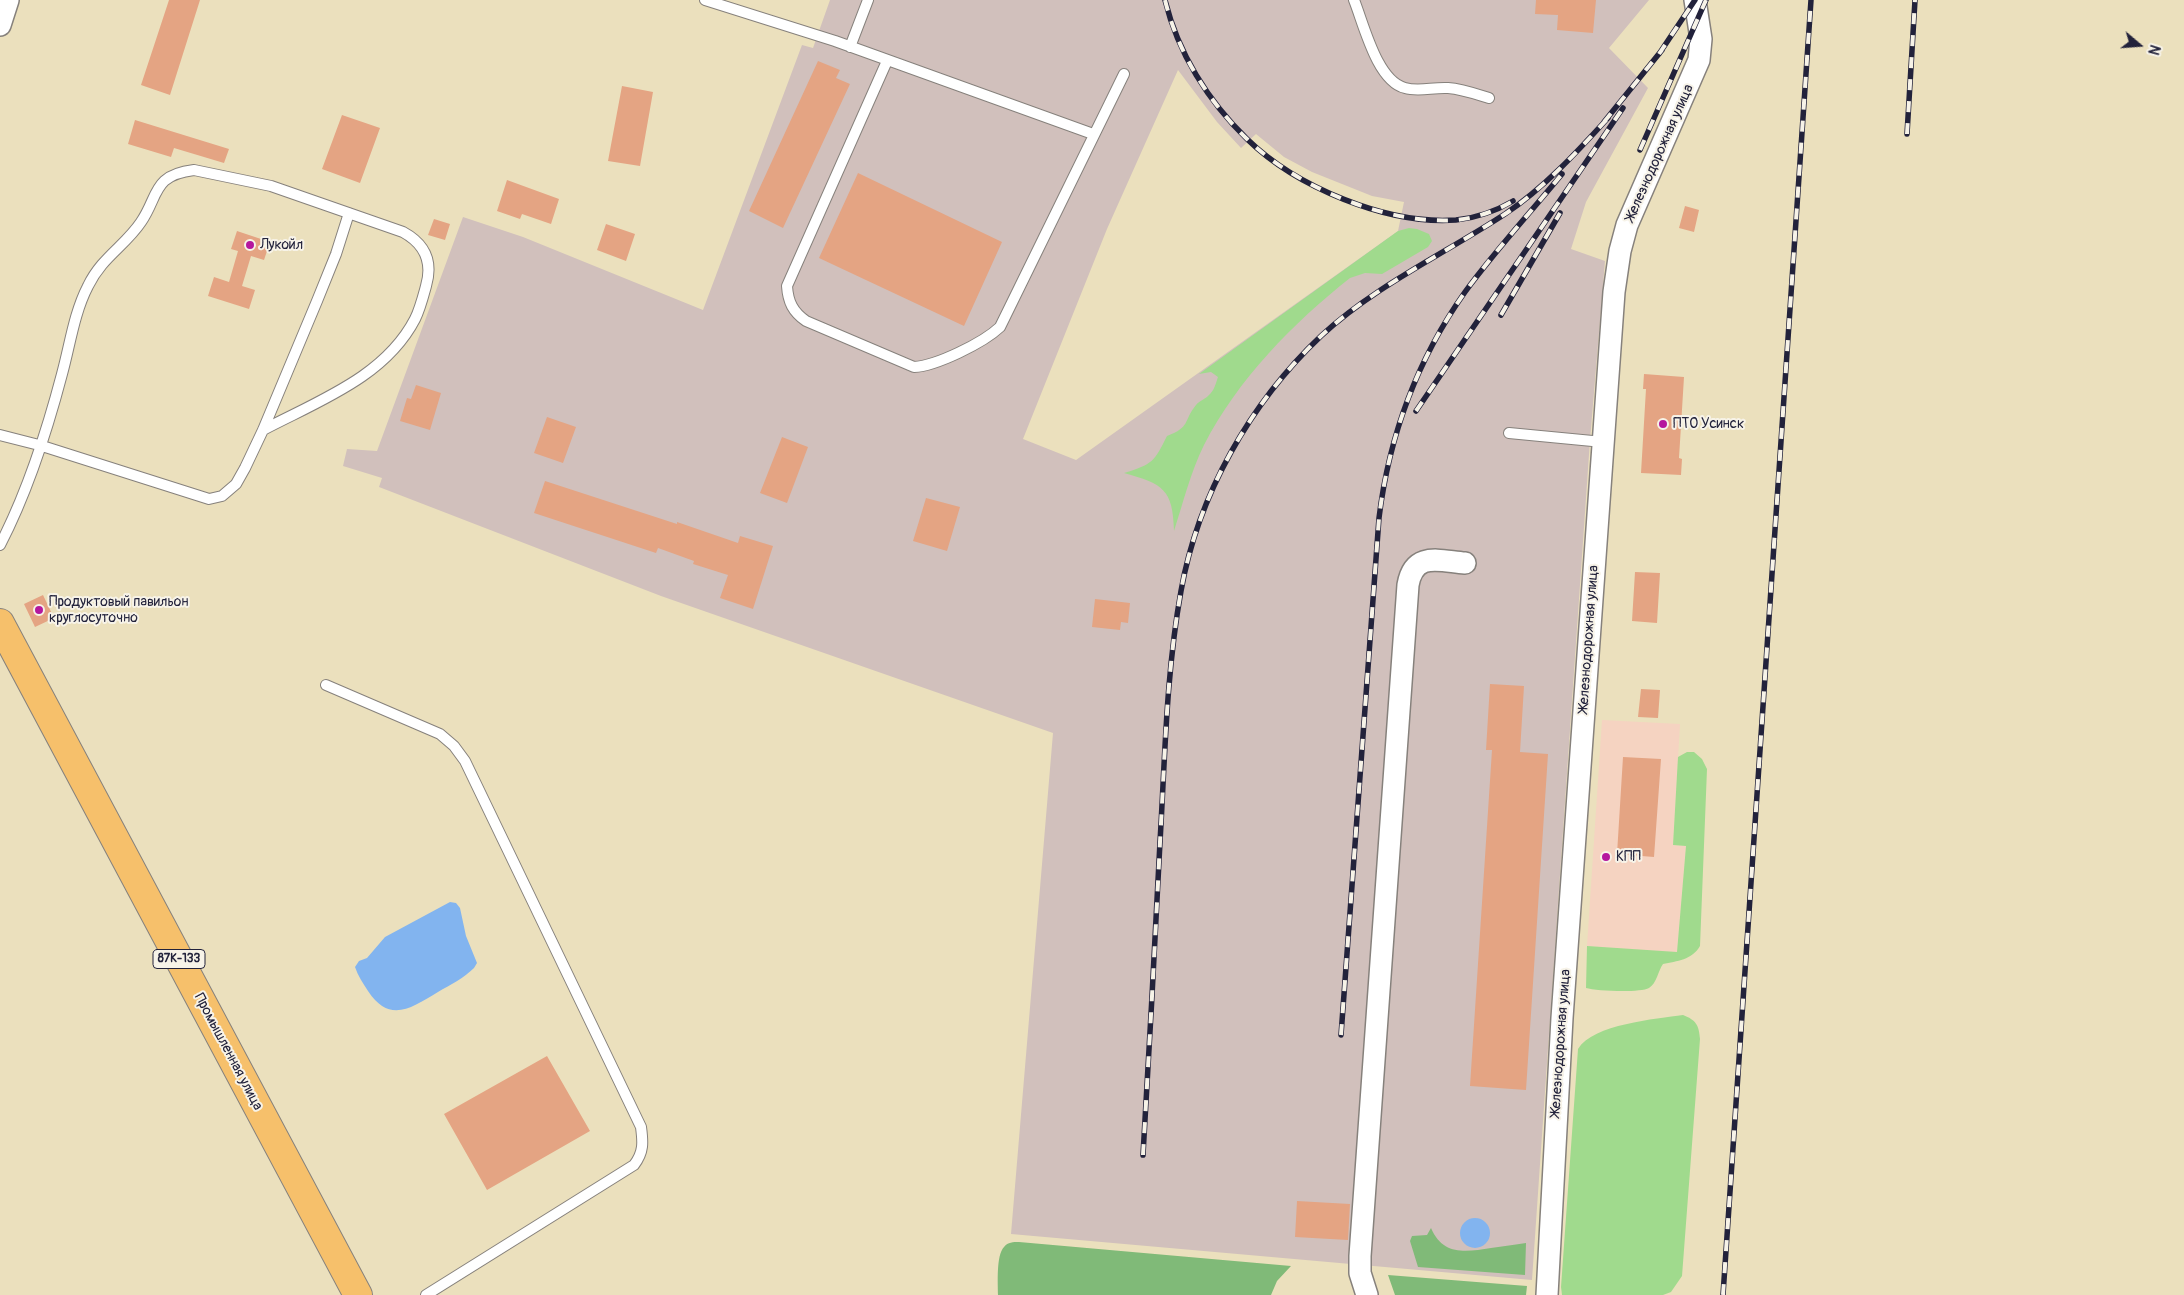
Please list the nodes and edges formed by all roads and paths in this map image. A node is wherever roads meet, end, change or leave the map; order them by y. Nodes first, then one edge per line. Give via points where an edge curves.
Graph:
1 (8, 0) edge
2 (705, 0) edge
3 (868, 0) edge
4 (1354, 0) edge
5 (1695, 0) edge
6 (0, 25) edge
7 (850, 47) junction
8 (887, 61) junction
9 (1124, 74) dead end
10 (1490, 98) dead end
11 (1093, 134) junction
12 (349, 212) junction
13 (263, 430) junction
14 (1509, 432) dead end
15 (0, 434) edge
16 (1603, 442) junction
17 (39, 445) junction
18 (0, 545) edge
19 (1465, 563) dead end
20 (0, 623) edge
21 (326, 685) dead end
22 (358, 1295) edge
23 (426, 1295) edge
24 (1367, 1295) edge
25 (1547, 1295) edge

1 - 6 street
2 - 7 lane
3 - 7 lane
4 - 10 lane via 1378,62 1394,83 1416,90 1446,88
5 - 16 street, Железнодорожная улица via 1701,39 1696,72 1636,202 1620,251
7 - 8 lane
8 - 11 lane
8 - 11 lane via 787,286 788,297 798,315 806,321 902,363 926,366 984,340 1000,327
9 - 11 lane
12 - 13 lane via 336,254
12 - 13 lane via 404,232 415,239 423,251 430,264 416,317 408,332 380,364 352,383
12 - 17 lane via 250,180 194,170 169,177 155,191 142,221 104,260 87,287
13 - 17 lane via 236,484 222,496 209,499
14 - 16 lane
15 - 17 lane
16 - 25 street, Железнодорожная улица via 1562,1018
17 - 18 lane via 14,517
19 - 24 street via 1420,562 1410,575 1408,585 1360,1256 1360,1273
20 - 22 main road, Промышленная улица / 87К-133
21 - 23 lane via 440,734 465,761 642,1126 643,1144 634,1165

